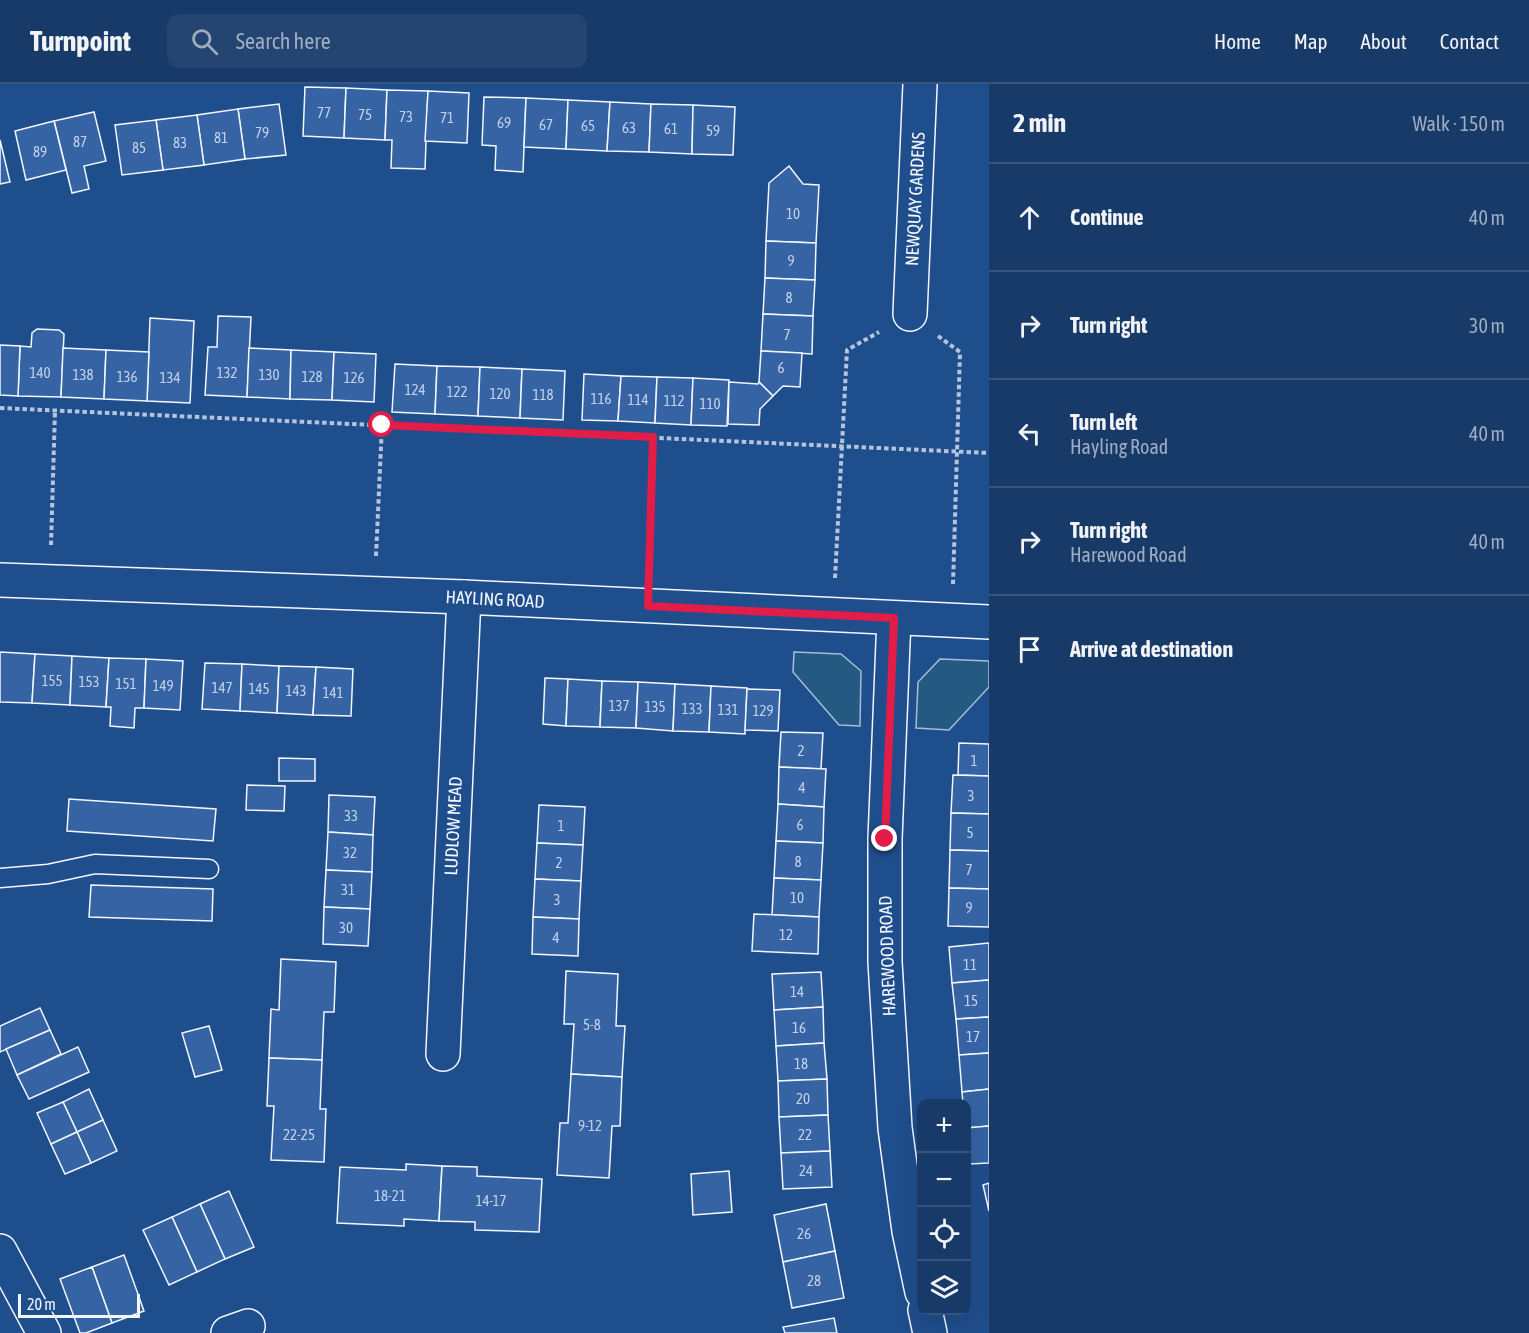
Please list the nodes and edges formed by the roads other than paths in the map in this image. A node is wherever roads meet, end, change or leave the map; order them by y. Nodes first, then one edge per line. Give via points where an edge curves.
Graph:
1 (920, 84) edge
2 (910, 314) road end
3 (0, 580) edge
4 (464, 597) junction
5 (894, 618) junction
6 (989, 622) edge
7 (209, 868) dead end
8 (0, 878) edge
9 (443, 1054) dead end
10 (0, 1251) edge
11 (917, 1272) edge
12 (926, 1315) edge
13 (44, 1333) edge
14 (930, 1333) edge

1 - 2 street, NEWQUAY GARDENS
3 - 4 street, HAYLING ROAD
4 - 5 street, HAYLING ROAD
4 - 9 street, LUDLOW MEAD
5 - 6 street, HAYLING ROAD
5 - 11 street, HAREWOOD ROAD via 885,839 885,962 895,1128
7 - 8 lane via 95,864 48,874
10 - 13 street
12 - 14 street

